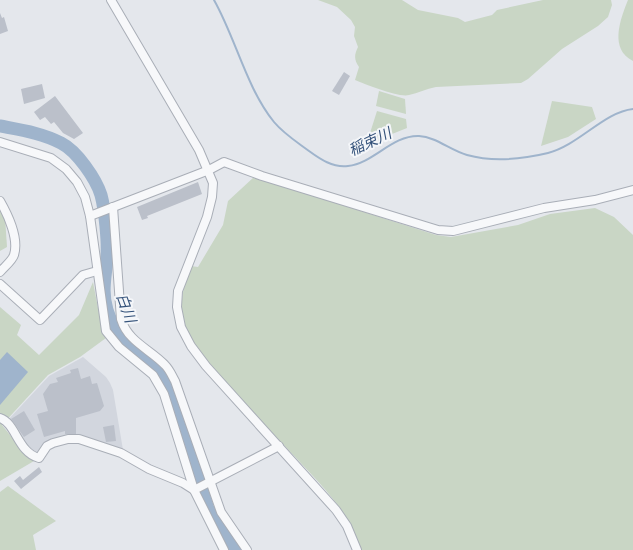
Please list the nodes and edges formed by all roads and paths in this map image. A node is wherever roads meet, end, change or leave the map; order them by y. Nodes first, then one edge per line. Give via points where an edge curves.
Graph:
1 (111, 0) edge
2 (0, 142) edge
3 (209, 170) junction
4 (633, 190) edge
5 (0, 201) edge
6 (113, 207) junction
7 (90, 216) junction
8 (97, 271) junction
9 (0, 272) edge
10 (0, 284) edge
11 (0, 418) edge
12 (279, 446) junction
13 (210, 480) junction
14 (194, 490) junction
15 (224, 550) edge
16 (247, 550) edge
17 (357, 550) edge

1 - 3 street
2 - 7 street via 60,163 81,188
3 - 4 street via 228,162 262,176 438,230 453,230
3 - 6 street
3 - 12 street via 213,183 212,197 207,217 178,291 177,307 180,322 185,336 206,366
5 - 9 street via 8,216 15,244 14,256
6 - 7 street
6 - 13 street via 121,319 133,339 165,365 175,381
7 - 8 street
8 - 10 street via 83,275 40,320
8 - 14 street via 106,331 119,347 145,367 158,383 164,394
11 - 14 street via 5,420 18,441 39,458 47,446 53,443 79,439 121,453
12 - 13 street
12 - 17 street via 336,510 347,526
13 - 14 street
13 - 16 street via 222,512
14 - 15 street

